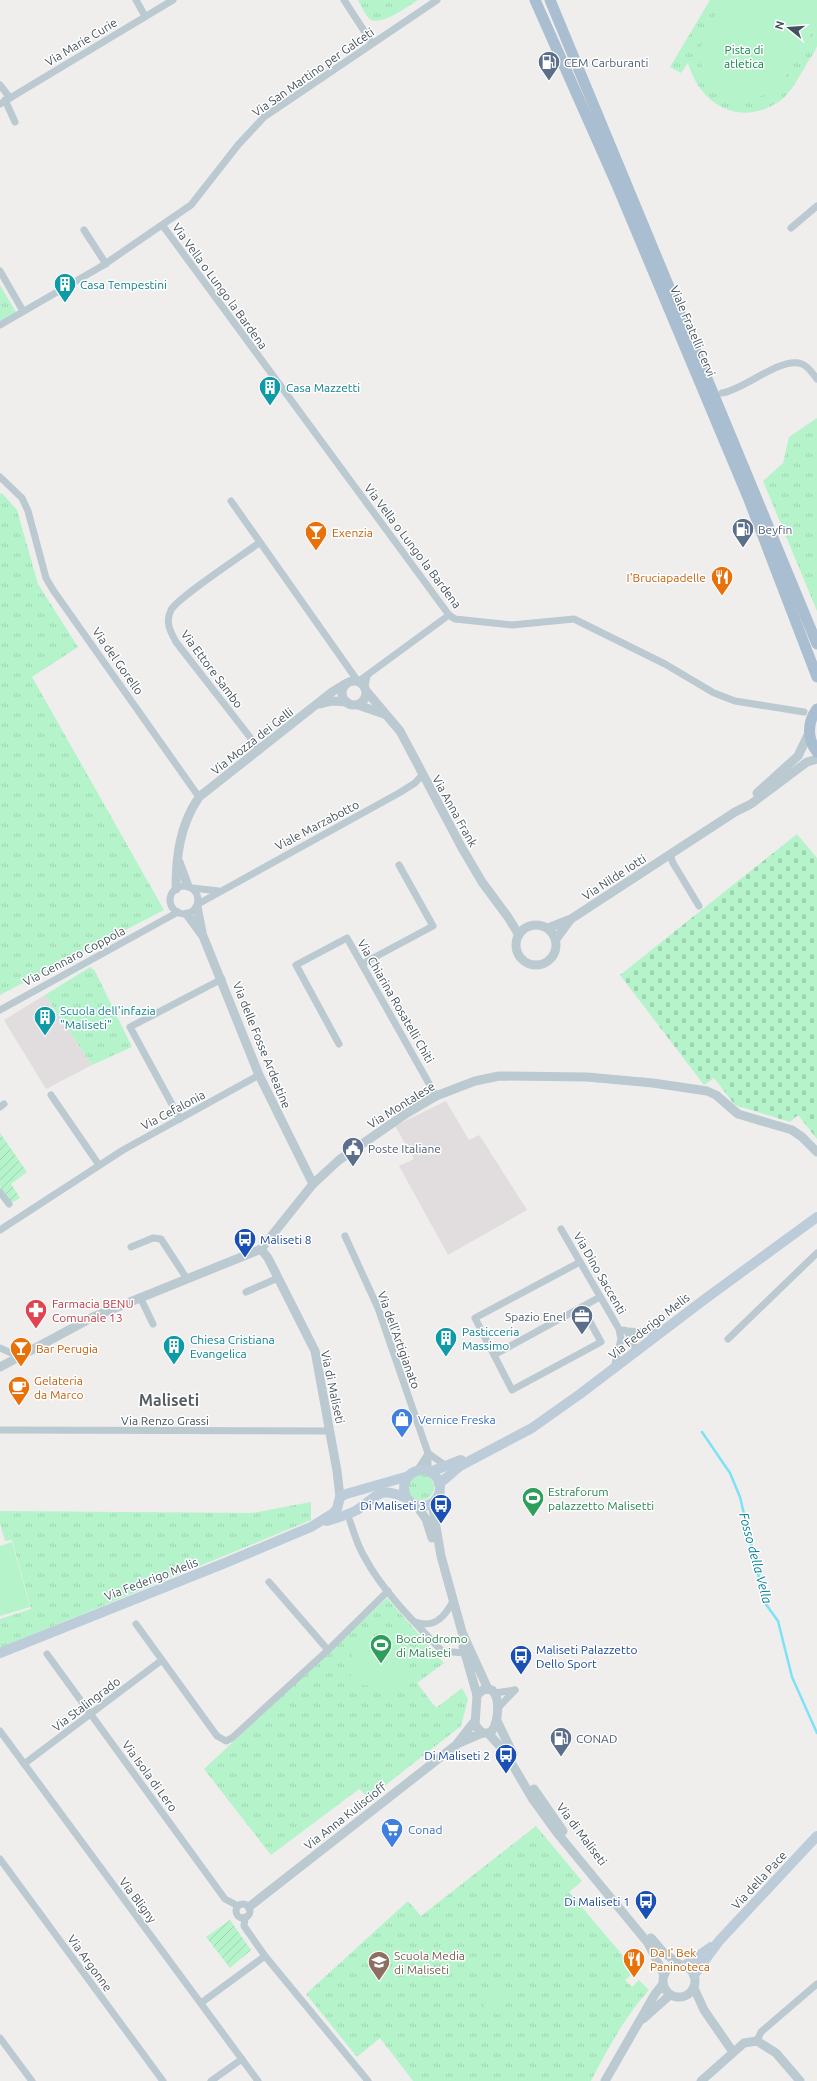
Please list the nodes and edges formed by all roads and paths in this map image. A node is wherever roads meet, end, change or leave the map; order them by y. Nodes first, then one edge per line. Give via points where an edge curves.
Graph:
1 (136, 0) edge
2 (173, 0) edge
3 (344, 0) edge
4 (437, 0) edge
5 (536, 0) edge
6 (550, 0) edge
7 (145, 16) junction
8 (372, 43) junction
9 (0, 85) edge
10 (5, 101) edge
11 (15, 122) dead end
12 (817, 206) edge
13 (163, 226) junction
14 (791, 228) dead end
15 (84, 230) dead end
16 (106, 264) junction
17 (0, 271) edge
18 (24, 311) junction
19 (0, 325) edge
20 (816, 375) edge
21 (722, 393) dead end
22 (0, 477) edge
23 (231, 501) dead end
24 (259, 543) junction
25 (449, 615) junction
26 (808, 622) junction
27 (817, 630) edge
28 (817, 644) edge
29 (817, 677) edge
30 (356, 682) junction
31 (347, 702) junction
32 (319, 704) junction
33 (358, 705) junction
34 (817, 709) edge
35 (804, 712) dead end
36 (385, 715) junction
37 (810, 732) junction
38 (260, 750) junction
39 (817, 752) edge
40 (817, 758) edge
41 (422, 775) junction
42 (199, 797) junction
43 (735, 812) junction
44 (670, 855) junction
45 (178, 858) junction
46 (399, 865) dead end
47 (190, 887) junction
48 (176, 888) junction
49 (220, 890) junction
50 (197, 905) junction
51 (172, 906) junction
52 (699, 906) dead end
53 (183, 913) junction
54 (508, 917) junction
55 (571, 919) junction
56 (160, 923) junction
57 (528, 926) junction
58 (548, 928) junction
59 (519, 935) junction
60 (203, 936) junction
61 (556, 939) junction
62 (362, 964) junction
63 (222, 979) junction
64 (0, 1010) edge
65 (339, 1044) dead end
66 (258, 1075) junction
67 (51, 1095) dead end
68 (436, 1096) junction
69 (180, 1120) junction
70 (817, 1152) edge
71 (99, 1165) junction
72 (313, 1184) junction
73 (0, 1192) edge
74 (9, 1204) dead end
75 (817, 1217) edge
76 (561, 1229) dead end
77 (0, 1230) edge
78 (345, 1236) dead end
79 (131, 1248) dead end
80 (261, 1249) junction
81 (817, 1253) edge
82 (580, 1262) junction
83 (278, 1278) junction
84 (187, 1280) junction
85 (246, 1292) dead end
86 (140, 1297) junction
87 (600, 1297) junction
88 (582, 1307) junction
89 (152, 1324) dead end
90 (619, 1329) junction
91 (666, 1330) junction
92 (627, 1331) junction
93 (621, 1339) junction
94 (728, 1339) dead end
95 (0, 1348) edge
96 (636, 1352) junction
97 (494, 1355) junction
98 (20, 1357) junction
99 (0, 1367) edge
100 (613, 1370) junction
101 (0, 1430) edge
102 (330, 1432) junction
103 (494, 1449) junction
104 (428, 1454) junction
105 (446, 1466) junction
106 (429, 1472) junction
107 (413, 1473) junction
108 (439, 1484) junction
109 (341, 1498) junction
110 (406, 1498) junction
111 (432, 1503) junction
112 (416, 1505) junction
113 (350, 1517) junction
114 (311, 1527) junction
115 (441, 1556) junction
116 (269, 1582) dead end
117 (388, 1591) junction
118 (453, 1601) junction
119 (415, 1622) junction
120 (136, 1624) dead end
121 (462, 1632) junction
122 (328, 1650) junction
123 (0, 1653) edge
124 (464, 1653) junction
125 (47, 1654) dead end
126 (162, 1660) junction
127 (491, 1691) junction
128 (477, 1695) junction
129 (497, 1709) junction
130 (91, 1714) junction
131 (496, 1721) junction
132 (474, 1722) junction
133 (0, 1731) edge
134 (485, 1733) junction
135 (456, 1745) junction
136 (24, 1764) junction
137 (817, 1836) edge
138 (0, 1859) edge
139 (238, 1906) junction
140 (249, 1907) junction
141 (245, 1917) junction
142 (719, 1941) junction
143 (660, 1955) junction
144 (265, 1956) junction
145 (682, 1965) junction
146 (664, 1974) junction
147 (694, 1975) junction
148 (663, 1984) junction
149 (817, 1984) edge
150 (694, 1988) junction
151 (670, 1995) junction
152 (684, 1996) junction
153 (201, 2003) junction
154 (704, 2010) junction
155 (635, 2027) junction
156 (0, 2038) edge
157 (757, 2041) junction
158 (732, 2052) junction
159 (242, 2059) junction
160 (32, 2081) edge
161 (163, 2081) edge
162 (211, 2081) edge
163 (258, 2081) edge
164 (368, 2081) edge
165 (605, 2081) edge
166 (701, 2081) edge
167 (800, 2081) edge

1 - 7 street
2 - 7 street, Via Marie Curie
3 - 8 street
4 - 8 street, Via San Martino per Galceti
5 - 29 main road, Viale Fratelli Cervi via 742,483
6 - 26 main road, Viale Fratelli Cervi
7 - 10 street, Via Marie Curie
8 - 13 street, Via San Martino per Galceti via 264,117 238,145 191,205
9 - 10 street
10 - 11 street
12 - 14 street
13 - 16 street, Via San Martino per Galceti
13 - 25 street, Via Vella o Lungo la Bardena
15 - 16 street
16 - 18 street, Via San Martino per Galceti
17 - 18 street
18 - 19 street, Via San Martino per Galceti
20 - 21 street via 801,363 789,364 773,368 731,391
22 - 42 street, Via del Gorello via 22,498 28,510 46,578 53,590
23 - 24 street
24 - 30 street
24 - 38 street, Via Ettore Sambo via 175,604 168,620 168,627 176,642
25 - 30 street
25 - 35 street, Via Vella o Lungo la Bardena via 455,619 512,625 574,619 666,664 714,693 735,701
26 - 27 street
26 - 28 main road, Viale Fratelli Cervi
30 - 31 street via 342,696
30 - 32 street, Via Mozza dei Gelli via 332,692
30 - 33 street via 365,700
30 - 36 street, Via Anna Frank
31 - 32 street via 332,701
31 - 33 street, Via Anna Frank
32 - 38 street, Via Mozza dei Gelli
33 - 36 street, Via Anna Frank
34 - 37 main road via 811,721
36 - 41 street, Via Anna Frank via 400,731
37 - 39 main road via 812,744
37 - 43 street via 798,756
38 - 42 street, Via Mozza dei Gelli
40 - 43 street via 807,762 751,804
41 - 49 street, Viale Marzabotto via 399,793
41 - 54 street, Via Anna Frank via 482,882
42 - 45 street via 189,811 182,829
43 - 44 street, Via Nilde Iotti
44 - 52 street
44 - 55 street, Via Nilde Iotti
45 - 47 street
45 - 48 street
46 - 62 street via 433,926
47 - 48 street
47 - 49 street
47 - 50 street via 197,893
48 - 51 street via 170,898
49 - 50 street, Viale Marzabotto
50 - 53 street
50 - 60 street, Via delle Fosse Ardeatine
51 - 53 street
51 - 56 street, Via Gennaro Coppola
53 - 56 street, Via Gennaro Coppola
53 - 60 street, Via delle Fosse Ardeatine
54 - 57 street
54 - 59 street, Via Anna Frank
55 - 58 street
55 - 61 street
56 - 64 street, Via Gennaro Coppola
57 - 58 street via 542,925
57 - 59 street
58 - 61 street
59 - 61 street via 518,954 534,965 552,958
60 - 63 street, Via delle Fosse Ardeatine
62 - 65 street, Via Chiarina Rosatelli Chiti via 347,938 296,965
62 - 68 street, Via Chiarina Rosatelli Chiti
63 - 66 street, Via delle Fosse Ardeatine
63 - 69 street via 130,1027
66 - 69 street, Via Cefalonia
66 - 72 street, Via delle Fosse Ardeatine
67 - 71 street
68 - 70 street, Via Montalese via 475,1081 505,1076 602,1078 687,1087 716,1095 738,1114 792,1130
68 - 72 street, Via Montalese via 406,1113 339,1160
69 - 71 street, Via Cefalonia
71 - 77 street, Via Cefalonia
72 - 80 street, Via Montalese
73 - 74 street
75 - 91 main road, Via Federigo Melis
76 - 82 street, Via Dino Saccenti
78 - 104 street, Via dell'Artigianato via 378,1308
79 - 84 street via 152,1238 161,1239
80 - 83 street, Via di Maliseti
80 - 84 street, Via Montalese
81 - 94 street
82 - 87 street, Via Dino Saccenti
82 - 97 street via 475,1318
83 - 85 street
83 - 102 street, Via di Maliseti via 315,1351
84 - 86 street, Via Montalese
86 - 89 street
86 - 98 street, Via Montalese via 93,1318
87 - 88 street
87 - 90 street, Via Dino Saccenti
88 - 97 street
88 - 97 street via 601,1342 574,1357 512,1390
90 - 92 street, Via Dino Saccenti
90 - 93 street, Via Dino Saccenti
91 - 92 street, Via Dino Saccenti
91 - 96 main road, Via Federigo Melis
92 - 96 street, Via Dino Saccenti
93 - 96 street
93 - 100 street, Via Dino Saccenti
95 - 98 street
96 - 100 main road, Via Federigo Melis
98 - 99 street, Via Montalese
100 - 103 main road, Via Federigo Melis via 532,1428
101 - 102 street, Via Renzo Grassi
102 - 109 street, Via di Maliseti
103 - 105 main road, Via Federigo Melis via 471,1455
103 - 108 main road, Via Federigo Melis via 460,1466
104 - 105 street
104 - 106 street, Via dell'Artigianato
104 - 107 street
105 - 106 main road, Via Federigo Melis
106 - 107 main road, Via Federigo Melis
106 - 108 main road
107 - 109 main road, Via Federigo Melis
107 - 110 main road via 404,1486
108 - 111 main road, Via Federigo Melis via 438,1494
109 - 113 main road via 342,1510
109 - 114 main road, Via Federigo Melis via 332,1514
110 - 112 main road, Via Federigo Melis
110 - 113 main road, Via Federigo Melis via 390,1491 383,1492
111 - 112 main road
111 - 115 street
112 - 115 street via 426,1519
113 - 114 main road, Via Federigo Melis
113 - 117 street via 365,1558
114 - 123 main road, Via Federigo Melis
115 - 118 street
116 - 122 street
117 - 119 street
117 - 122 street
118 - 119 street via 441,1619 434,1623 423,1625
118 - 121 street
119 - 124 street via 442,1651
120 - 126 street
121 - 124 street
121 - 127 street
122 - 126 street via 226,1741 217,1736
124 - 128 street
125 - 130 street, Via Isola di Lero
126 - 130 street, Via Stalingrado
127 - 128 street via 480,1691
127 - 129 street via 498,1700
127 - 129 street via 515,1690
128 - 132 street
129 - 131 street
130 - 136 street, Via Stalingrado
130 - 139 street, Via Isola di Lero via 225,1899
131 - 134 street via 495,1727
131 - 143 street, Via di Maliseti via 508,1746 557,1823
132 - 134 street, Via di Maliseti
132 - 135 street
133 - 136 street, Via Bligny
134 - 135 street
134 - 143 street, Via di Maliseti via 505,1752 544,1816 592,1878
135 - 140 street, Via Anna Kuliscioff
136 - 153 street, Via Bligny
137 - 142 main road, Via della Pace
138 - 161 street, Via Argonne
139 - 140 street via 244,1904
139 - 141 street via 238,1914
140 - 141 street via 250,1913
141 - 144 street via 244,1926
142 - 145 main road
142 - 147 main road
143 - 145 street
143 - 146 street
144 - 153 street
144 - 164 street
145 - 146 street via 670,1967
145 - 147 street
146 - 148 street
147 - 150 street
148 - 151 street
148 - 155 street
149 - 157 street via 761,2032
150 - 152 street
150 - 154 street
151 - 152 street
151 - 155 street
152 - 154 street
153 - 159 street, Via Bligny
154 - 158 street
155 - 165 street
156 - 160 street
157 - 158 street via 744,2043
157 - 167 street via 776,2053
158 - 166 street
159 - 162 street
159 - 163 street, Via Bligny

